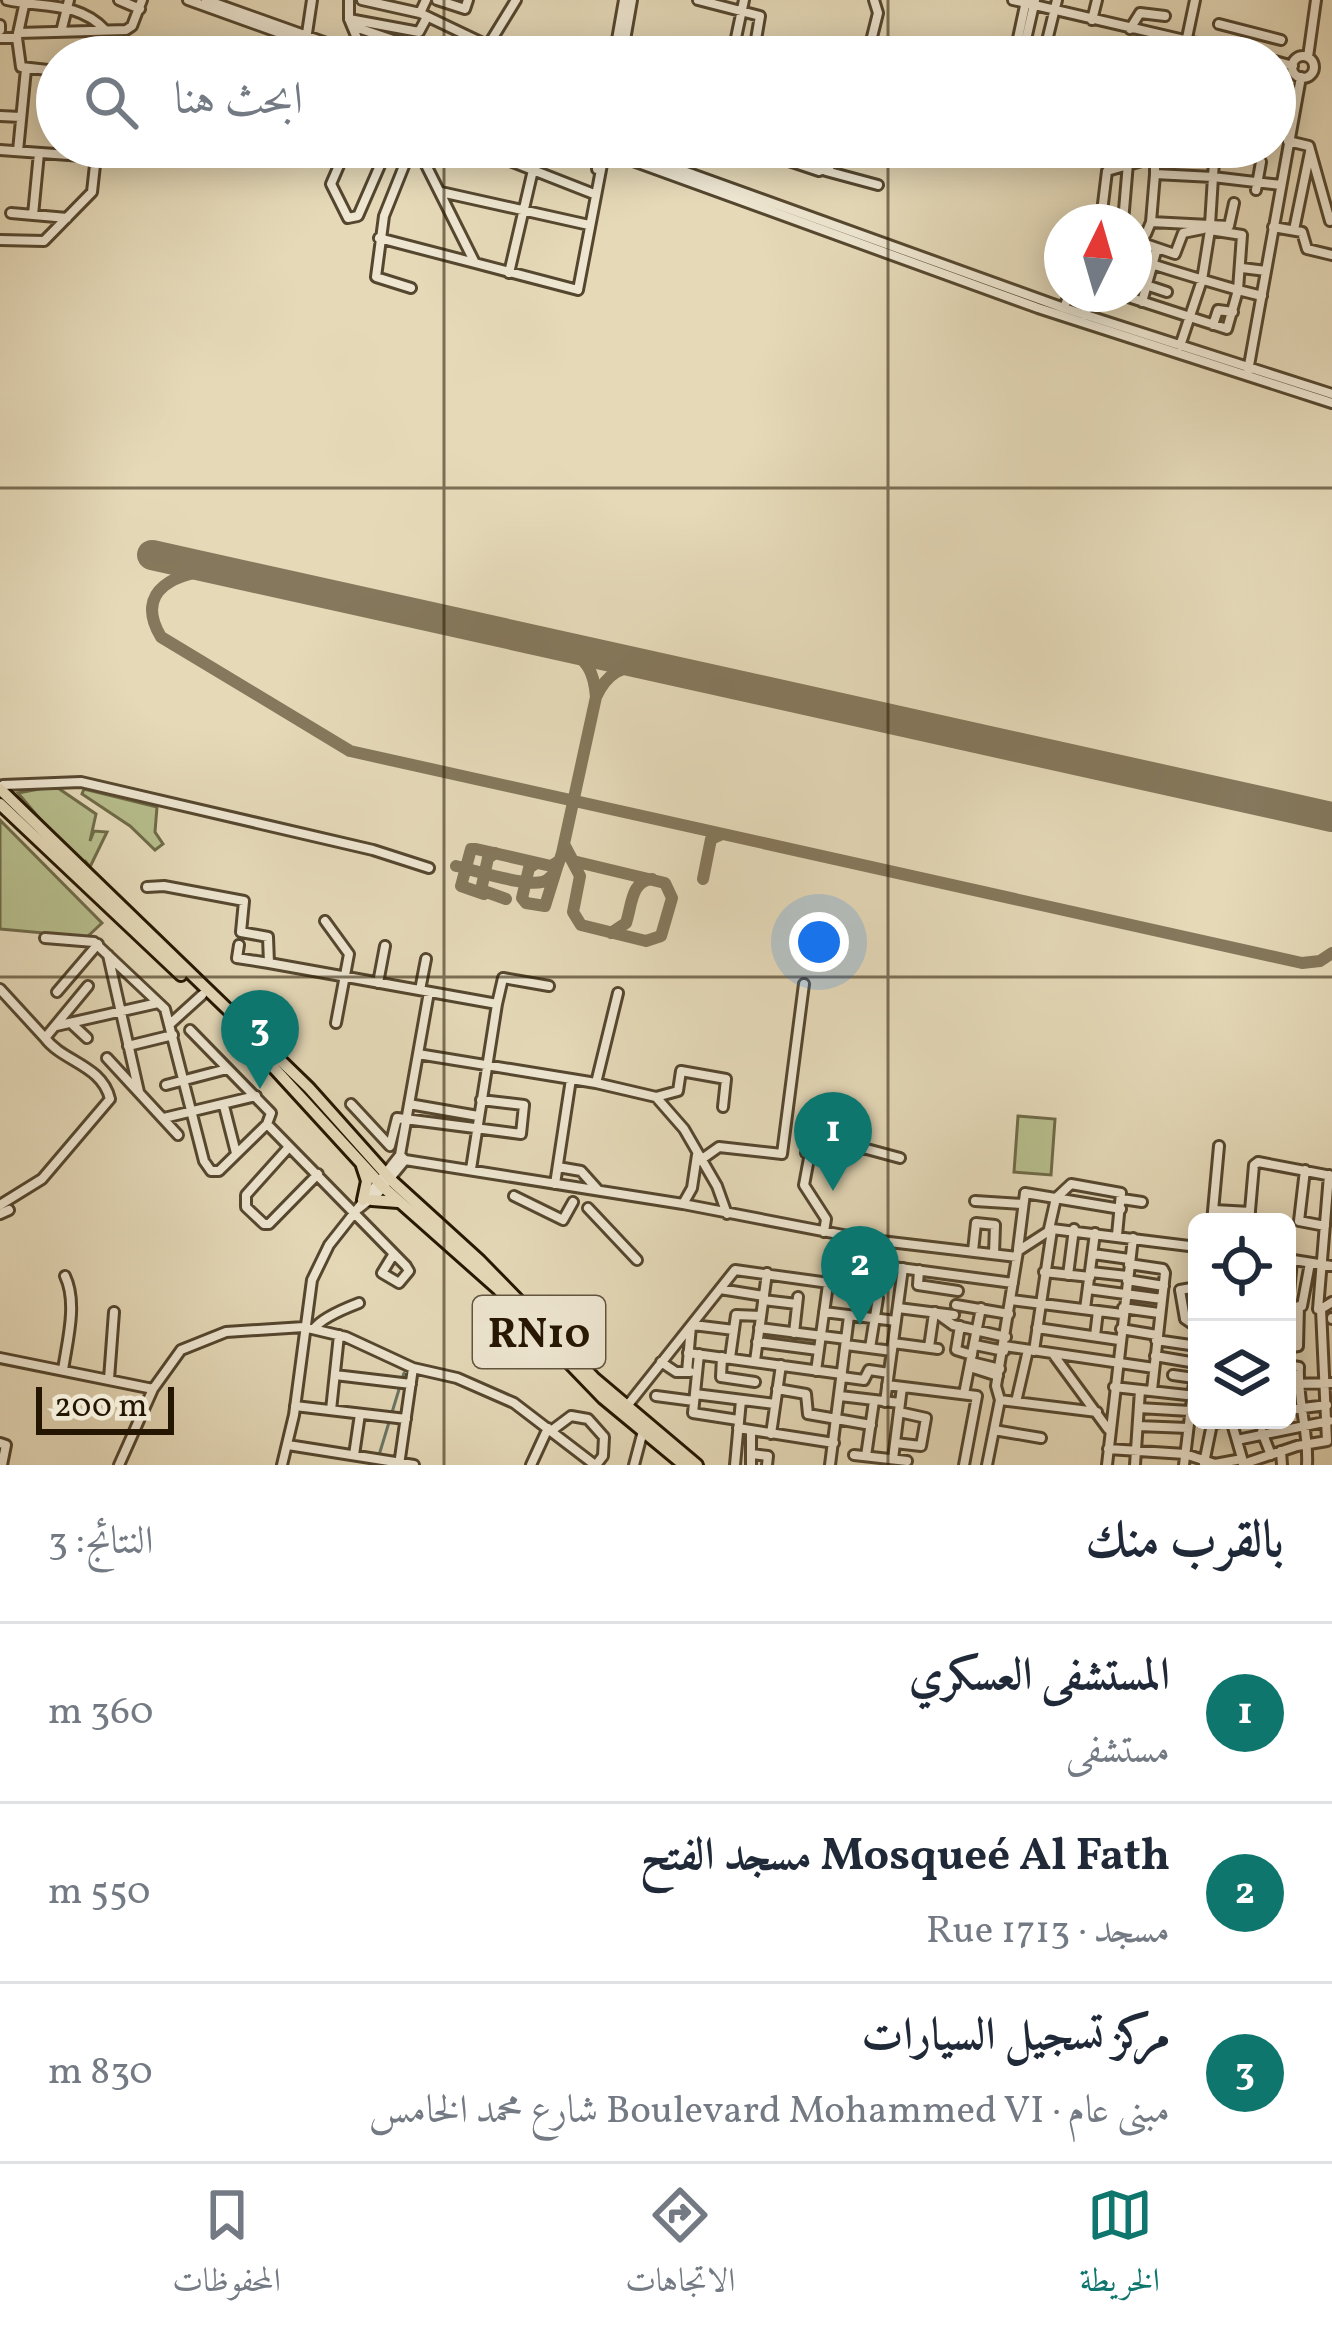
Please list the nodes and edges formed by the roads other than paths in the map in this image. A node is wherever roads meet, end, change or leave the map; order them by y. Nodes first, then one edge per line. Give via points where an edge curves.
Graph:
1 (7, 0) edge
2 (119, 0) edge
3 (188, 0) edge
4 (312, 0) edge
5 (349, 0) edge
6 (362, 0) edge
7 (425, 0) edge
8 (437, 0) edge
9 (468, 0) edge
10 (515, 0) edge
11 (628, 0) edge
12 (698, 0) edge
13 (764, 0) edge
14 (874, 0) edge
15 (1013, 0) edge
16 (1097, 0) edge
17 (1195, 0) edge
18 (1314, 0) edge
19 (24, 2) edge
20 (448, 2) edge
21 (1030, 2) edge
22 (212, 3) edge
23 (389, 3) edge
24 (68, 4) edge
25 (141, 4) edge
26 (743, 5) edge
27 (1056, 5) edge
28 (423, 15) junction
29 (1165, 16) dead end
30 (761, 18) junction
31 (1092, 20) junction
32 (350, 22) junction
33 (443, 24) junction
34 (1219, 24) dead end
35 (105, 29) junction
36 (1130, 29) junction
37 (1241, 30) junction
38 (0, 31) edge
39 (62, 32) junction
40 (18, 36) junction
41 (298, 36) edge
42 (306, 36) edge
43 (356, 36) edge
44 (387, 36) edge
45 (469, 36) edge
46 (493, 36) edge
47 (622, 36) edge
48 (736, 36) edge
49 (757, 36) edge
50 (872, 36) edge
51 (1022, 36) edge
52 (1048, 36) edge
53 (1163, 36) edge
54 (1187, 36) edge
55 (1240, 36) edge
56 (1265, 36) edge
57 (1305, 57) junction
58 (1296, 63) edge
59 (26, 69) junction
60 (36, 70) edge
61 (1296, 71) edge
62 (1301, 77) junction
63 (1296, 102) edge
64 (0, 116) edge
65 (21, 117) junction
66 (1296, 143) edge
67 (0, 150) edge
68 (18, 151) junction
69 (1311, 151) junction
70 (36, 153) edge
71 (38, 168) edge
72 (95, 168) edge
73 (337, 168) edge
74 (378, 168) edge
75 (404, 168) edge
76 (428, 168) edge
77 (528, 168) edge
78 (599, 168) edge
79 (652, 168) edge
80 (655, 168) edge
81 (816, 168) edge
82 (827, 168) edge
83 (1115, 168) edge
84 (1127, 168) edge
85 (1155, 168) edge
86 (1214, 168) edge
87 (1260, 168) edge
88 (1284, 168) edge
89 (533, 170) junction
90 (826, 171) junction
91 (1155, 174) junction
92 (1213, 177) junction
93 (878, 184) dead end
94 (1281, 184) junction
95 (1257, 185) junction
96 (441, 192) junction
97 (594, 194) junction
98 (1234, 203) dead end
99 (1102, 204) edge
100 (1122, 204) edge
101 (523, 210) junction
102 (1152, 210) edge
103 (11, 213) dead end
104 (33, 214) junction
105 (68, 218) junction
106 (1330, 220) edge
107 (1152, 222) edge
108 (589, 226) junction
109 (1274, 227) junction
110 (1210, 228) junction
111 (1294, 230) junction
112 (379, 238) junction
113 (0, 240) edge
114 (1152, 246) edge
115 (1157, 248) junction
116 (1332, 255) edge
117 (475, 263) junction
118 (1152, 264) joint
119 (1242, 268) junction
120 (1265, 271) junction
121 (509, 273) junction
122 (1202, 280) junction
123 (411, 288) dead end
124 (1152, 288) edge
125 (1238, 290) junction
126 (1167, 292) dead end
127 (1262, 296) junction
128 (1044, 301) edge
129 (1152, 305) edge
130 (1076, 312) edge
131 (1086, 312) edge
132 (1233, 312) junction
133 (1085, 315) junction
134 (1189, 317) junction
135 (1214, 325) junction
136 (1180, 346) junction
137 (1247, 374) junction
138 (1332, 394) edge
139 (1332, 403) edge
140 (23, 784) junction
141 (3, 796) edge
142 (429, 868) dead end
143 (147, 887) dead end
144 (325, 921) dead end
145 (45, 938) dead end
146 (98, 944) junction
147 (238, 945) dead end
148 (385, 946) dead end
149 (107, 954) junction
150 (426, 958) dead end
151 (269, 963) junction
152 (346, 978) junction
153 (378, 983) junction
154 (804, 984) dead end
155 (88, 986) dead end
156 (549, 986) dead end
157 (0, 989) edge
158 (424, 991) junction
159 (57, 992) dead end
160 (618, 993) dead end
161 (202, 994) junction
162 (160, 1003) junction
163 (497, 1004) junction
164 (119, 1013) junction
165 (337, 1023) dead end
166 (72, 1024) junction
167 (56, 1026) junction
168 (172, 1030) junction
169 (190, 1030) dead end
170 (45, 1038) junction
171 (87, 1038) dead end
172 (128, 1046) junction
173 (418, 1054) junction
174 (107, 1058) dead end
175 (487, 1065) junction
176 (229, 1069) junction
177 (571, 1079) junction
178 (185, 1081) junction
179 (596, 1083) junction
180 (166, 1085) dead end
181 (139, 1092) junction
182 (256, 1096) junction
183 (656, 1097) junction
184 (481, 1100) junction
185 (351, 1104) dead end
186 (409, 1104) junction
187 (224, 1106) junction
188 (723, 1107) dead end
189 (193, 1113) junction
190 (478, 1116) junction
191 (406, 1118) junction
192 (163, 1119) junction
193 (267, 1124) junction
194 (477, 1128) junction
195 (178, 1136) dead end
196 (1220, 1147) dead end
197 (290, 1148) junction
198 (236, 1153) junction
199 (699, 1156) junction
200 (403, 1157) junction
201 (900, 1158) dead end
202 (361, 1163) junction
203 (558, 1167) junction
204 (471, 1169) junction
205 (1305, 1170) junction
206 (317, 1174) junction
207 (1331, 1175) edge
208 (384, 1180) junction
209 (555, 1184) junction
210 (598, 1190) junction
211 (514, 1196) dead end
212 (1056, 1198) junction
213 (975, 1201) dead end
214 (399, 1202) junction
215 (573, 1202) dead end
216 (1142, 1202) dead end
217 (682, 1204) junction
218 (1022, 1204) junction
219 (1121, 1204) junction
220 (362, 1205) junction
221 (3, 1206) edge
222 (588, 1208) dead end
223 (1214, 1210) junction
224 (1214, 1213) edge
225 (1229, 1213) edge
226 (1250, 1213) edge
227 (727, 1214) junction
228 (1327, 1221) edge
229 (1050, 1229) junction
230 (1074, 1229) junction
231 (824, 1232) junction
232 (1096, 1232) junction
233 (1117, 1235) junction
234 (1133, 1238) junction
235 (1188, 1246) edge
236 (945, 1251) junction
237 (973, 1251) junction
238 (994, 1254) junction
239 (1017, 1254) junction
240 (1093, 1254) junction
241 (393, 1255) dead end
242 (1296, 1260) edge
243 (638, 1261) dead end
244 (1129, 1261) junction
245 (1310, 1263) junction
246 (1321, 1265) junction
247 (885, 1266) dead end
248 (1332, 1266) edge
249 (904, 1268) junction
250 (919, 1270) junction
251 (942, 1272) junction
252 (1044, 1272) junction
253 (767, 1273) junction
254 (960, 1275) junction
255 (1067, 1275) junction
256 (1090, 1275) junction
257 (64, 1276) dead end
258 (1127, 1278) junction
259 (829, 1280) junction
260 (1013, 1283) junction
261 (1164, 1286) junction
262 (720, 1289) junction
263 (941, 1289) junction
264 (1088, 1289) junction
265 (1188, 1289) edge
266 (958, 1291) junction
267 (1125, 1294) junction
268 (764, 1298) junction
269 (1162, 1299) junction
270 (1011, 1300) junction
271 (1296, 1300) edge
272 (1332, 1302) edge
273 (359, 1303) dead end
274 (1040, 1304) junction
275 (1296, 1306) edge
276 (898, 1308) junction
277 (981, 1308) junction
278 (1085, 1309) junction
279 (1098, 1311) junction
280 (1123, 1311) junction
281 (114, 1312) dead end
282 (824, 1312) junction
283 (935, 1312) junction
284 (1159, 1313) junction
285 (1010, 1314) junction
286 (1326, 1315) edge
287 (761, 1316) junction
288 (849, 1316) junction
289 (956, 1318) junction
290 (875, 1319) junction
291 (896, 1321) junction
292 (1188, 1321) edge
293 (692, 1324) junction
294 (309, 1328) junction
295 (759, 1328) junction
296 (1037, 1328) junction
297 (734, 1330) junction
298 (978, 1331) junction
299 (794, 1333) junction
300 (1120, 1334) junction
301 (339, 1335) junction
302 (1079, 1335) junction
303 (820, 1336) junction
304 (1095, 1336) junction
305 (1156, 1337) junction
306 (757, 1342) junction
307 (846, 1342) junction
308 (1005, 1344) junction
309 (1188, 1344) edge
310 (893, 1347) junction
311 (870, 1348) junction
312 (818, 1350) junction
313 (1031, 1350) junction
314 (694, 1353) junction
315 (1053, 1354) junction
316 (1076, 1356) junction
317 (1155, 1356) junction
318 (726, 1357) junction
319 (972, 1357) junction
320 (0, 1358) edge
321 (1188, 1359) edge
322 (754, 1361) junction
323 (662, 1362) junction
324 (1117, 1362) junction
325 (781, 1365) junction
326 (413, 1368) junction
327 (1154, 1368) junction
328 (63, 1370) junction
329 (815, 1370) junction
330 (889, 1372) junction
331 (999, 1372) junction
332 (692, 1373) junction
333 (335, 1375) junction
334 (1173, 1375) dead end
335 (651, 1376) junction
336 (842, 1376) junction
337 (1188, 1377) edge
338 (109, 1379) junction
339 (1327, 1383) edge
340 (411, 1384) junction
341 (1296, 1384) edge
342 (887, 1385) junction
343 (902, 1387) junction
344 (1114, 1387) junction
345 (777, 1389) junction
346 (153, 1390) junction
347 (1140, 1390) junction
348 (1152, 1390) junction
349 (606, 1395) junction
350 (970, 1395) junction
351 (1188, 1395) edge
352 (656, 1396) junction
353 (840, 1396) junction
354 (1296, 1396) edge
355 (694, 1398) junction
356 (741, 1400) junction
357 (1000, 1400) junction
358 (880, 1401) junction
359 (753, 1402) junction
360 (1016, 1402) junction
361 (775, 1404) junction
362 (1327, 1405) junction
363 (295, 1406) junction
364 (626, 1407) junction
365 (899, 1408) junction
366 (1139, 1408) junction
367 (1300, 1408) junction
368 (1296, 1409) edge
369 (331, 1410) junction
370 (1188, 1411) edge
371 (1097, 1412) junction
372 (360, 1414) junction
373 (406, 1419) junction
374 (837, 1420) junction
375 (1329, 1420) junction
376 (973, 1422) junction
377 (1188, 1422) edge
378 (1304, 1424) junction
379 (642, 1425) junction
380 (871, 1425) junction
381 (1296, 1425) edge
382 (1138, 1426) junction
383 (737, 1428) junction
384 (1187, 1428) junction
385 (994, 1429) junction
386 (1211, 1429) edge
387 (1233, 1429) edge
388 (1260, 1429) edge
389 (550, 1430) junction
390 (1108, 1430) junction
391 (771, 1434) junction
392 (751, 1435) junction
393 (1041, 1438) dead end
394 (1236, 1441) junction
395 (0, 1443) edge
396 (834, 1443) junction
397 (895, 1443) junction
398 (1308, 1443) junction
399 (1329, 1444) edge
400 (288, 1445) junction
401 (908, 1445) junction
402 (1108, 1449) junction
403 (1136, 1449) junction
404 (354, 1455) junction
405 (854, 1455) dead end
406 (866, 1456) junction
407 (1269, 1457) edge
408 (752, 1459) edge
409 (892, 1460) junction
410 (1184, 1460) edge
411 (816, 1463) edge
412 (906, 1463) edge
413 (1243, 1463) edge
414 (399, 1464) edge
415 (1204, 1464) edge
416 (1307, 1464) edge
417 (2, 1465) edge
418 (119, 1465) edge
419 (282, 1465) edge
420 (414, 1465) edge
421 (531, 1465) edge
422 (595, 1465) edge
423 (634, 1465) edge
424 (684, 1465) edge
425 (697, 1465) edge
426 (735, 1465) edge
427 (767, 1465) edge
428 (829, 1465) edge
429 (964, 1465) edge
430 (987, 1465) edge
431 (1107, 1465) edge
432 (1135, 1465) edge
433 (1282, 1465) edge
434 (1295, 1465) edge

1 - 19 street
2 - 25 street
3 - 22 street
4 - 42 street
5 - 32 street
6 - 23 street
7 - 28 street
8 - 20 street
9 - 20 street via 466,9
10 - 46 street
11 - 47 street
12 - 26 street
13 - 30 street
14 - 50 street
15 - 21 street
16 - 31 street
17 - 54 street
18 - 57 street
19 - 24 street
19 - 40 street
20 - 33 street
21 - 27 street
21 - 51 street
22 - 41 street
23 - 28 street
24 - 35 street
24 - 39 street
25 - 35 street via 130,28
26 - 30 street
26 - 48 street
27 - 31 street
27 - 52 street
28 - 32 street via 419,32
28 - 33 street
29 - 36 street via 1139,13
30 - 49 street
31 - 36 street
32 - 43 street
32 - 44 street
33 - 45 street
34 - 37 street
35 - 39 street
36 - 53 street
37 - 55 street
37 - 56 street
38 - 40 street
39 - 40 street
40 - 59 street
57 - 58 street
57 - 62 street via 1313,72
59 - 60 street
59 - 65 street
61 - 62 street
62 - 63 street
64 - 65 street
65 - 68 street
66 - 69 street
67 - 68 street
68 - 70 street
69 - 106 street
69 - 111 street
71 - 104 street
72 - 105 street via 92,192
73 - 74 street via 331,184 353,219
75 - 112 street
76 - 96 street
77 - 89 street
78 - 97 street
79 - 137 street
80 - 128 street
81 - 90 street
82 - 90 street
83 - 99 street via 1104,178
84 - 100 street
85 - 91 street
86 - 92 street
87 - 95 street
88 - 94 street
89 - 97 street
89 - 101 street
90 - 93 street
91 - 92 street
91 - 102 street
92 - 95 street
92 - 110 street
94 - 95 street
94 - 109 street
96 - 101 street
96 - 117 street
97 - 108 street
98 - 110 street via 1232,224
101 - 108 street
101 - 121 street
103 - 104 street
104 - 105 street
105 - 113 street via 42,242
107 - 110 street
108 - 121 street via 578,290
109 - 111 street
109 - 120 street
110 - 115 street via 1185,231 1176,254
110 - 119 street via 1242,235
110 - 122 street
111 - 116 street via 1307,249
112 - 117 street
112 - 123 street via 376,278
114 - 115 street
115 - 118 street
117 - 121 street
118 - 122 street
119 - 120 street
119 - 125 street
120 - 127 street
122 - 125 street
122 - 134 street
124 - 126 street
125 - 127 street
125 - 132 street
127 - 137 street
129 - 134 street
130 - 133 street
131 - 133 street
132 - 135 street via 1218,310
132 - 135 street via 1229,329
133 - 136 street
134 - 135 street
134 - 136 street
136 - 137 street
137 - 138 street
137 - 139 street
140 - 141 street
140 - 141 street via 3,785
140 - 142 street via 81,782
141 - 161 main road, RN10
141 - 208 main road, RN10 via 309,1088
143 - 151 street via 244,901 241,932 268,937
144 - 152 street via 349,954
145 - 146 street
146 - 149 street
146 - 159 street
147 - 151 street via 237,958
148 - 153 street
149 - 162 street
149 - 164 street
150 - 158 street
151 - 152 street
152 - 153 street
152 - 165 street
153 - 158 street
154 - 199 street via 782,1154 719,1147
155 - 167 street
156 - 163 street via 502,978
157 - 170 street
158 - 163 street
158 - 173 street
160 - 179 street
161 - 168 street
161 - 202 main road, RN10
162 - 164 street
162 - 168 street
163 - 175 street
164 - 166 street
164 - 172 street
166 - 167 street
166 - 171 street
167 - 170 street
168 - 172 street
168 - 178 street
169 - 176 street
170 - 221 street via 55,1052 81,1061 110,1100 42,1179
172 - 181 street
173 - 175 street
173 - 186 street
174 - 181 street
175 - 177 street
175 - 184 street
176 - 178 street
176 - 182 street
177 - 179 street
177 - 203 street
178 - 180 street
178 - 189 street
179 - 183 street
181 - 192 street
182 - 187 street
182 - 193 street via 271,1113
183 - 188 street via 678,1090 681,1071 726,1079
183 - 199 street
184 - 190 street
184 - 194 street via 524,1105 521,1134
185 - 191 street via 390,1146 397,1118
186 - 190 street
186 - 191 street
187 - 189 street
187 - 198 street
189 - 192 street
189 - 198 street via 211,1172
190 - 194 street
191 - 194 street
191 - 200 street
192 - 195 street
193 - 197 street
193 - 198 street
194 - 204 street
196 - 223 street
197 - 206 street
197 - 206 street via 246,1195 246,1207 269,1224
199 - 217 street
199 - 227 street
200 - 204 street
200 - 208 street
201 - 231 street via 862,1148 808,1153 805,1184 826,1219
202 - 208 main road, RN10
202 - 220 main road
203 - 209 street
203 - 210 street via 581,1171
204 - 209 street
205 - 207 street
205 - 226 street via 1256,1163
205 - 228 street via 1299,1222
206 - 220 street
207 - 228 street
208 - 214 main road, RN10
208 - 220 street
208 - 349 main road, RN10 via 480,1261
209 - 210 street
210 - 217 street
211 - 215 street via 563,1220
212 - 218 street via 1026,1192
212 - 219 street
212 - 219 street via 1071,1184 1120,1192
212 - 229 street
213 - 218 street
214 - 220 main road
214 - 349 main road, RN10
216 - 219 street
217 - 227 street
218 - 239 street
219 - 233 street
220 - 241 street
220 - 294 street via 316,1267
222 - 243 street
223 - 224 street
223 - 225 street
227 - 231 street
228 - 246 street
229 - 230 street
229 - 239 street
229 - 252 street
230 - 232 street
230 - 255 street
231 - 236 street
232 - 233 street
232 - 240 street
233 - 234 street
234 - 235 street
234 - 244 street
236 - 237 street
236 - 251 street
237 - 238 street
237 - 238 street via 976,1223 995,1225
238 - 239 street
239 - 260 street
240 - 244 street
240 - 256 street
242 - 245 street
244 - 258 street
244 - 261 street via 1163,1269
245 - 246 street
245 - 271 street
246 - 248 street
246 - 286 street
247 - 249 street
249 - 250 street
249 - 276 street
250 - 251 street
250 - 263 street via 918,1285
251 - 254 street
251 - 263 street
252 - 255 street
252 - 274 street
253 - 259 street
253 - 262 street via 727,1275
253 - 268 street
254 - 260 street
254 - 266 street
255 - 256 street
256 - 258 street
256 - 264 street
257 - 328 street via 70,1310
258 - 261 street
258 - 267 street
259 - 282 street
259 - 290 street via 852,1280 853,1293 878,1298
260 - 270 street
261 - 269 street
262 - 268 street
262 - 293 street
263 - 266 street
264 - 267 street
264 - 278 street
265 - 292 street via 1180,1290
266 - 289 street
267 - 269 street
267 - 280 street
268 - 287 street
268 - 299 street via 798,1301
269 - 284 street
270 - 274 street
270 - 285 street
272 - 286 street
273 - 294 street
274 - 278 street
274 - 296 street
275 - 286 street
276 - 283 street
276 - 291 street
277 - 285 street
277 - 289 street
277 - 298 street
278 - 279 street
279 - 280 street
279 - 304 street
280 - 284 street
280 - 300 street
281 - 338 street
282 - 288 street
282 - 303 street
283 - 289 street
283 - 310 street via 934,1348
284 - 305 street
285 - 308 street
286 - 339 street
287 - 295 street
287 - 297 street via 737,1314
288 - 290 street
288 - 307 street
289 - 298 street
289 - 319 street via 956,1350
290 - 291 street
290 - 311 street
291 - 310 street
293 - 297 street
293 - 314 street
293 - 323 street
294 - 301 street
294 - 346 street via 193,1342
294 - 363 street
295 - 299 street
295 - 306 street
296 - 302 street
296 - 313 street
297 - 318 street
298 - 308 street
298 - 319 street
299 - 303 street
300 - 304 street
300 - 305 street
300 - 324 street
301 - 326 street
301 - 333 street
302 - 304 street
302 - 316 street
303 - 307 street
303 - 312 street
305 - 309 street
305 - 317 street
306 - 312 street
306 - 322 street
307 - 311 street
307 - 336 street
308 - 313 street
308 - 319 street
308 - 331 street
310 - 311 street
310 - 330 street
312 - 329 street
313 - 315 street
313 - 360 street
314 - 318 street
314 - 332 street
315 - 316 street
315 - 371 street
316 - 324 street
317 - 321 street
317 - 327 street
318 - 322 street
318 - 359 street via 721,1378 756,1380
319 - 331 street
319 - 350 street
320 - 328 street
322 - 325 street
323 - 332 street
323 - 335 street
324 - 327 street
324 - 344 street
325 - 329 street
325 - 345 street
326 - 340 street
326 - 389 street via 514,1402
327 - 348 street
328 - 338 street
329 - 336 street
330 - 336 street
330 - 342 street
331 - 357 street
332 - 355 street
333 - 340 street
333 - 369 street
334 - 337 street
335 - 352 street
335 - 364 street
336 - 353 street
338 - 346 street
339 - 341 street
339 - 362 street
340 - 373 street
342 - 343 street
342 - 358 street
343 - 350 street
343 - 365 street
344 - 347 street
344 - 390 street
345 - 361 street
345 - 374 street via 806,1394 806,1413
346 - 418 street
347 - 348 street
347 - 366 street
348 - 351 street
349 - 364 main road, RN10
349 - 379 main road, RN10
350 - 376 street
352 - 355 street
352 - 379 street
353 - 358 street
353 - 374 street
354 - 367 street
355 - 356 street
355 - 383 street via 694,1414
356 - 359 street
356 - 383 street
357 - 360 street
357 - 385 street
358 - 365 street
358 - 380 street
359 - 361 street
360 - 371 street
361 - 391 street
362 - 367 street
362 - 375 street
363 - 369 street
363 - 400 street
364 - 379 main road, RN10
365 - 397 street
365 - 401 street via 926,1417 922,1444
366 - 370 street
366 - 382 street
367 - 368 street
367 - 378 street
369 - 372 street
371 - 390 street
372 - 373 street
372 - 404 street
373 - 414 street
374 - 380 street
374 - 396 street
375 - 378 street
375 - 399 street
376 - 385 street
376 - 429 street
377 - 384 street
378 - 381 street
378 - 398 street
379 - 423 street
379 - 424 main road, RN10
379 - 425 main road, RN10
380 - 406 street
382 - 384 street
382 - 403 street
383 - 392 street
383 - 426 street
384 - 410 street
385 - 393 street
385 - 430 street
386 - 415 street
387 - 394 street
388 - 394 street
389 - 421 street
389 - 422 street
389 - 422 street via 571,1416 588,1420 604,1437
390 - 402 street
391 - 392 street
391 - 396 street
392 - 408 street
394 - 413 street
395 - 417 street
396 - 428 street
397 - 401 street
397 - 409 street
398 - 399 street
398 - 407 street
398 - 416 street
400 - 404 street
400 - 419 street
401 - 412 street
402 - 403 street
402 - 431 street
403 - 410 street
403 - 432 street
404 - 414 street
405 - 406 street
406 - 409 street
407 - 413 street
407 - 433 street
408 - 427 street via 766,1455
409 - 412 street
410 - 415 street
411 - 428 street
413 - 415 street
414 - 420 street
416 - 434 street

